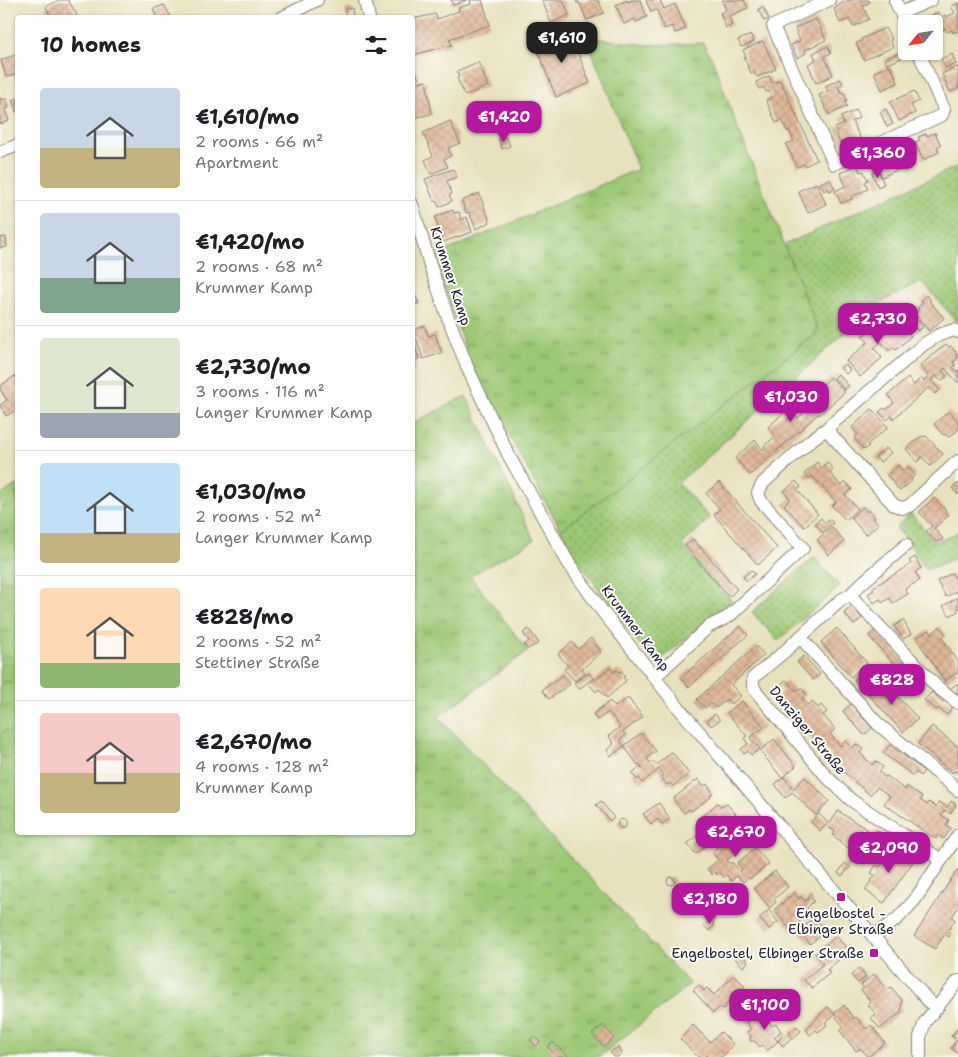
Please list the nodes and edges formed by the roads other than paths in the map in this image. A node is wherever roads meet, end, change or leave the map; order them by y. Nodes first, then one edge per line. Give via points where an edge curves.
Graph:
1 (316, 0) edge
2 (365, 0) edge
3 (829, 0) edge
4 (895, 0) edge
5 (931, 0) edge
6 (287, 15) edge
7 (368, 15) edge
8 (902, 15) edge
9 (910, 15) edge
10 (922, 60) edge
11 (15, 146) edge
12 (0, 152) edge
13 (415, 214) edge
14 (958, 332) edge
15 (826, 429) junction
16 (958, 461) edge
17 (906, 545) dead end
18 (850, 595) junction
19 (800, 637) junction
20 (654, 677) junction
21 (958, 703) edge
22 (958, 790) edge
23 (958, 835) edge
24 (941, 860) junction
25 (873, 937) junction
26 (958, 981) edge
27 (936, 1008) junction
28 (919, 1057) edge

1 - 6 street
2 - 7 street
3 - 10 street via 772,26 834,164 942,115 944,109
4 - 8 street
5 - 9 street
11 - 12 street
13 - 20 street, Krummer Kamp via 446,315 508,454 570,564
14 - 15 street via 954,330 939,335 924,344
15 - 16 street via 894,505 902,508 909,506
15 - 20 street via 763,483 758,493 761,501 803,548 728,617 708,627
17 - 18 street, Danziger Straße
18 - 19 street, Danziger Straße
18 - 21 street via 936,686
19 - 22 street via 878,724
19 - 24 street, Danziger Straße via 753,678 755,690 837,788
20 - 25 street, Krummer Kamp
23 - 24 street
24 - 25 street via 914,901
25 - 27 street, Krummer Kamp
26 - 27 street
27 - 28 street via 925,1022

